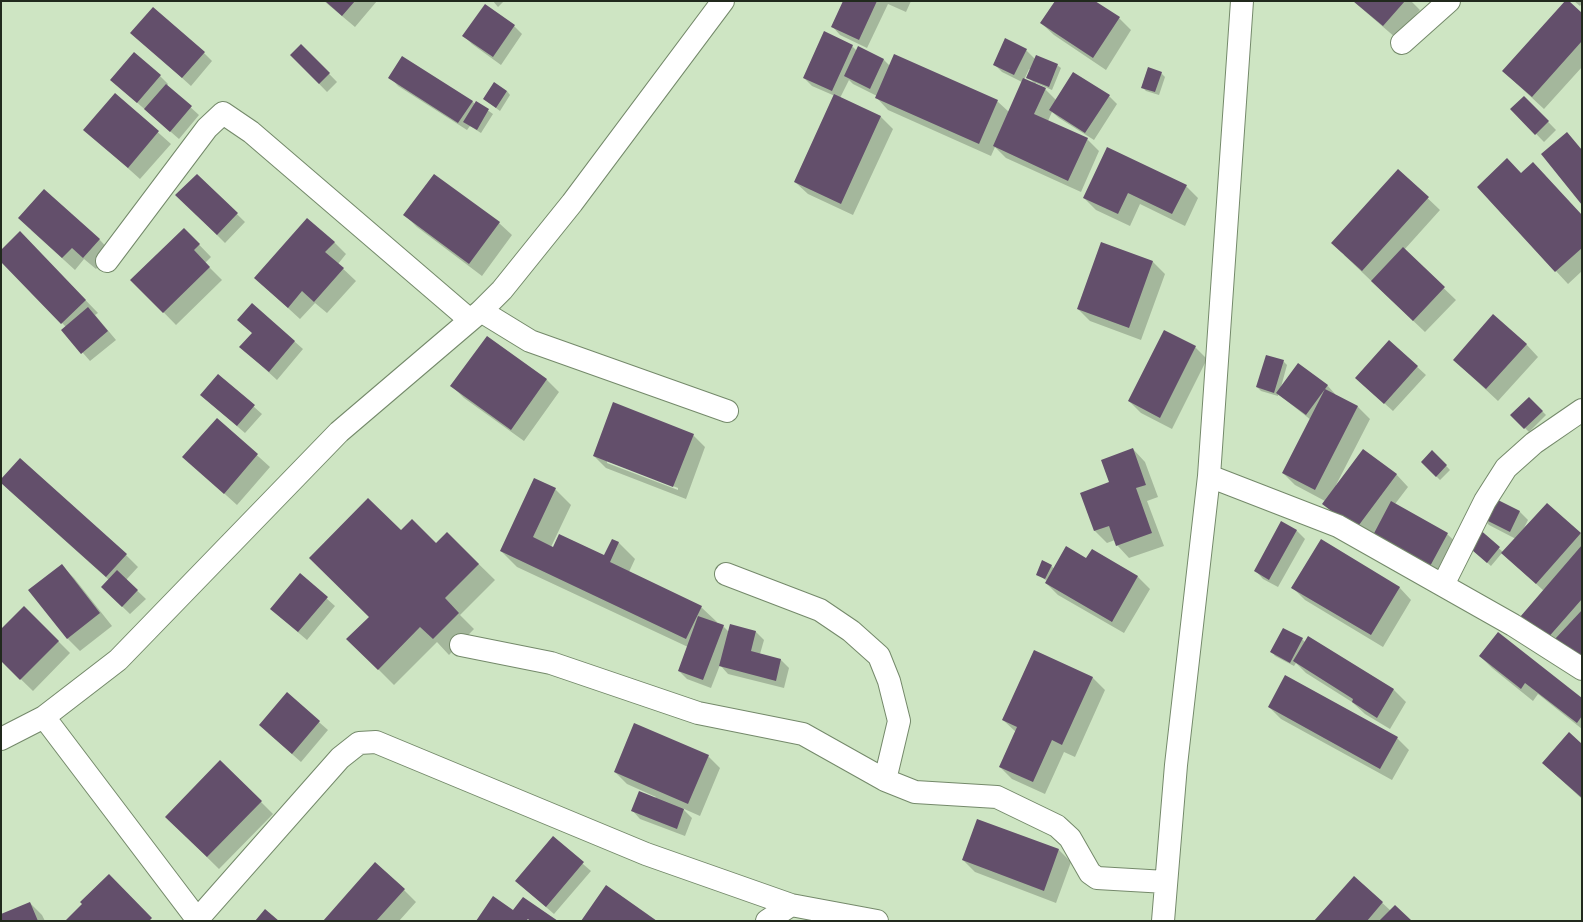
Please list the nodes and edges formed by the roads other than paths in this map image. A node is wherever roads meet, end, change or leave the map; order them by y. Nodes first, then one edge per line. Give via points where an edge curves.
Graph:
1 (723, 1) edge
2 (1242, 1) edge
3 (1449, 1) edge
4 (1402, 43) dead end
5 (108, 261) dead end
6 (475, 315) junction
7 (1582, 410) edge
8 (727, 411) dead end
9 (1209, 476) junction
10 (726, 574) dead end
11 (1443, 585) junction
12 (461, 645) dead end
13 (1582, 669) edge
14 (44, 717) junction
15 (1, 739) edge
16 (885, 780) junction
17 (1166, 882) junction
18 (791, 905) junction
19 (197, 920) edge
20 (767, 921) edge
21 (877, 921) edge
22 (1163, 921) edge

1 - 6 street via 572,203 502,290
2 - 9 street
3 - 4 street
5 - 6 street via 207,128 223,113 251,132
6 - 8 street via 530,341
6 - 14 street via 339,432 118,660
7 - 11 street via 1534,444 1506,468 1485,501
9 - 11 street via 1338,526
9 - 17 street via 1176,765
10 - 16 street via 820,610 851,631 879,656 889,681 899,721
11 - 13 street
12 - 16 street via 551,663 698,713 803,734
14 - 15 street
14 - 19 street
16 - 17 street via 915,792 997,797 1057,826 1070,838 1090,873 1097,878
17 - 22 street
18 - 19 street via 646,854 376,742 360,743 340,758
18 - 20 street
18 - 21 street

